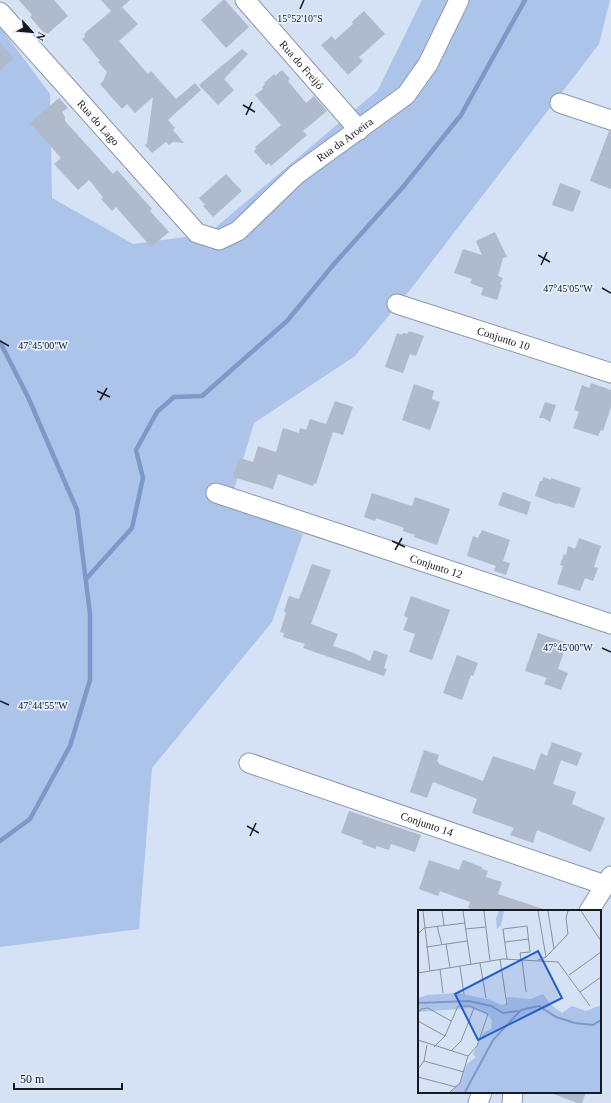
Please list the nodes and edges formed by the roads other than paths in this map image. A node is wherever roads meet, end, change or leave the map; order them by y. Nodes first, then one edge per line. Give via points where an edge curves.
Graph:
1 (245, 0) edge
2 (459, 0) edge
3 (0, 12) edge
4 (560, 103) dead end
5 (611, 120) edge
6 (359, 130) junction
7 (197, 233) joint
8 (397, 304) dead end
9 (611, 373) edge
10 (216, 493) dead end
11 (611, 624) edge
12 (249, 763) dead end
13 (608, 880) edge
14 (590, 910) edge
15 (482, 1093) edge
16 (513, 1093) edge
17 (478, 1103) edge
18 (512, 1103) edge

1 - 6 street, Rua do Freijó
2 - 6 street, Rua da Aroeira via 428,64 406,95
3 - 7 street, Rua do Lago
4 - 5 street
6 - 7 street, Rua da Aroeira via 297,174 238,231 219,240
8 - 9 street, Conjunto 10
10 - 11 street, Conjunto 12
12 - 13 street, Conjunto 14
13 - 14 street
15 - 17 street
16 - 18 street

